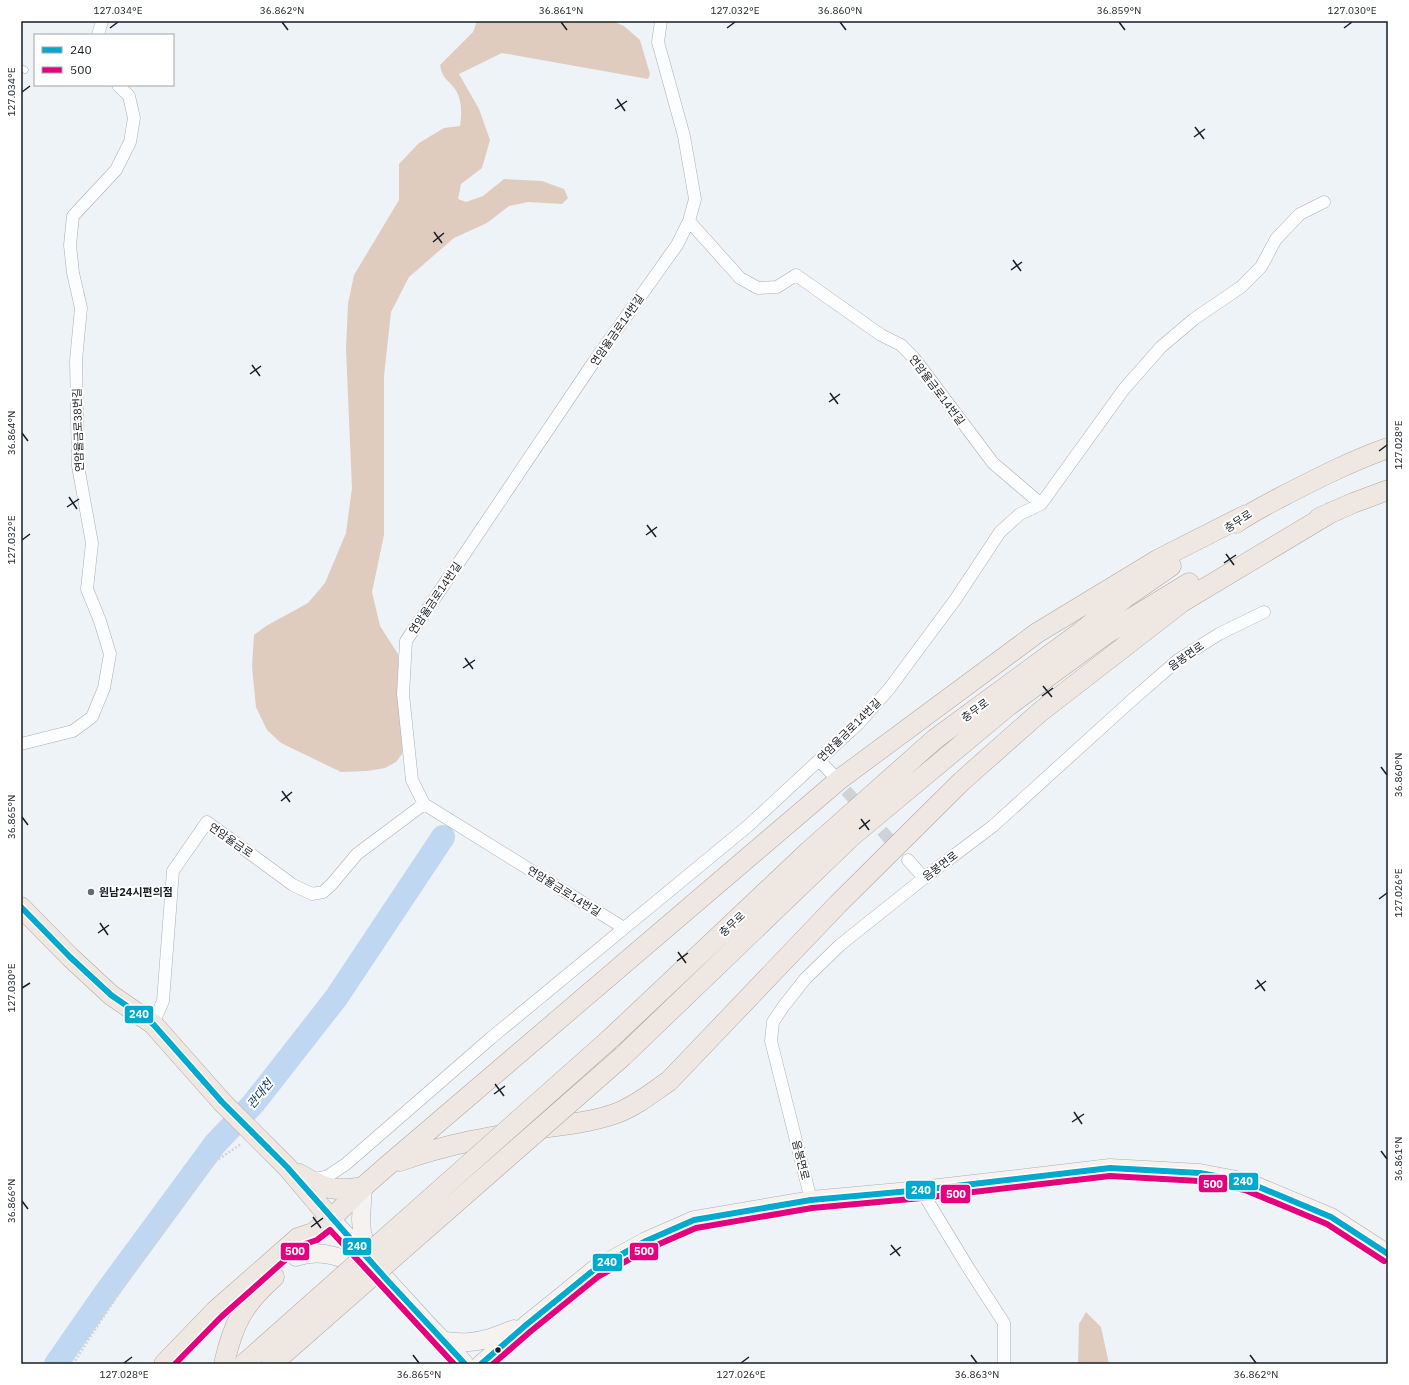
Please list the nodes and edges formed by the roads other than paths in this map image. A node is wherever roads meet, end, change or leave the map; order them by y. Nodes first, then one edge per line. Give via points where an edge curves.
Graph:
1 (102, 21) edge
2 (661, 21) edge
3 (98, 34) edge
4 (119, 86) edge
5 (1324, 202) dead end
6 (689, 221) junction
7 (1388, 448) edge
8 (1388, 490) edge
9 (1041, 504) junction
10 (1332, 512) junction
11 (1246, 515) junction
12 (1264, 612) dead end
13 (21, 744) edge
14 (819, 760) junction
15 (834, 776) tunnel mouth
16 (424, 804) junction
17 (908, 860) tunnel mouth
18 (924, 878) junction
19 (21, 907) edge
20 (624, 928) junction
21 (153, 1024) junction
22 (387, 1166) junction
23 (287, 1167) junction
24 (310, 1180) junction
25 (363, 1187) junction
26 (921, 1190) junction
27 (811, 1200) junction
28 (331, 1219) junction
29 (313, 1233) junction
30 (1388, 1254) edge
31 (296, 1258) junction
32 (372, 1264) junction
33 (387, 1280) junction
34 (526, 1325) junction
35 (444, 1341) junction
36 (164, 1364) edge
37 (224, 1364) edge
38 (244, 1364) edge
39 (272, 1364) edge
40 (465, 1364) edge
41 (481, 1364) edge
42 (1004, 1364) edge

1 - 3 street
2 - 6 street, 연암율금로14번길 via 658,42 684,136 695,199
4 - 13 street, 연암율금로38번길 via 129,96 134,118 130,142 116,170 73,216 70,245 81,308 76,360 78,466 92,543 87,589 110,654 104,688 92,717 74,731
5 - 9 street, 연암율금로14번길 via 1300,214 1276,239 1261,267 1241,287 1194,319 1161,347 1124,389
6 - 9 street, 연암율금로14번길 via 740,278 758,288 776,287 796,274 881,335 901,344 993,463
6 - 16 street, 연암율금로14번길 via 677,245 593,363 406,640 403,694 412,780
7 - 11 main road, 충무로 via 1298,488
8 - 10 main road, 충무로
9 - 14 street, 연암율금로14번길 via 1020,514 1000,532 955,600 889,689 859,723
10 - 22 main road via 1182,602 1040,712 962,781 849,893 669,1081 642,1100 595,1120 467,1141 425,1152
10 - 39 main road, 충무로, bridge via 1272,539 1172,592 1106,634 1008,706 852,836 623,1056
11 - 22 main road via 1159,559 1037,633 840,779
11 - 38 main road, 충무로, bridge via 1126,597 935,739 809,850 611,1038
12 - 18 street, 음봉면로 via 1219,634 1178,660 993,826
14 - 15 street
14 - 20 street, 연암율금로14번길 via 748,826
16 - 20 street, 연암율금로14번길
16 - 21 street, 연암율금로 via 357,854 323,892 312,894 293,885 207,822 173,871 163,1001
17 - 18 street
18 - 27 street, 음봉면로 via 840,945 805,979 772,1022 771,1041
19 - 21 main road via 111,995
20 - 24 street, 연암율금로14번길 via 491,1038 346,1164 328,1176
21 - 23 main road via 222,1102
22 - 25 main road
23 - 24 main road
23 - 28 main road
24 - 25 main road via 325,1188 343,1190
25 - 28 main road
25 - 32 street via 360,1219
26 - 27 street
26 - 30 street via 1110,1168 1200,1173 1247,1182 1331,1218
26 - 42 street via 1004,1323
27 - 34 street via 694,1220 646,1240 595,1269
28 - 29 main road
28 - 32 street
29 - 31 main road via 307,1248
29 - 36 main road via 298,1238 215,1311
31 - 33 street via 317,1253 337,1256
31 - 37 main road via 259,1290 241,1314 234,1327
32 - 33 street
33 - 35 street
34 - 35 street via 489,1339 467,1342
34 - 41 street
35 - 40 street

